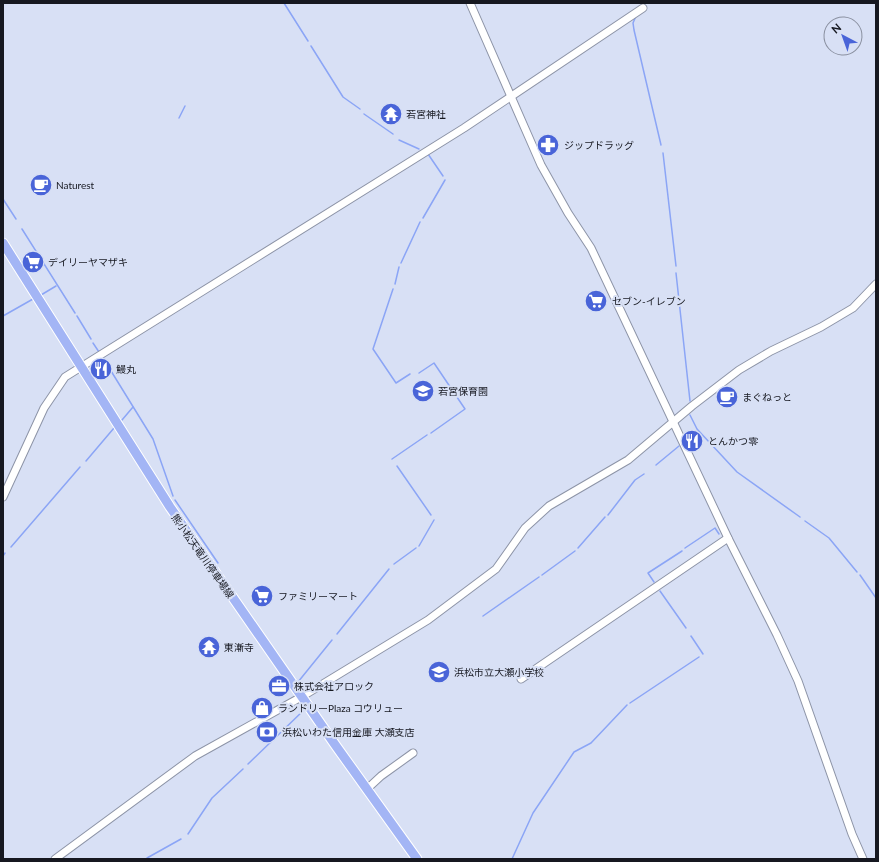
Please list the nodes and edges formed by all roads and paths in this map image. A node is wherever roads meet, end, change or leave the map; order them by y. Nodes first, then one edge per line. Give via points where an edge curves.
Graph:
1 (470, 3) edge
2 (643, 8) dead end
3 (512, 98) junction
4 (3, 243) edge
5 (876, 284) edge
6 (82, 367) junction
7 (674, 422) junction
8 (3, 497) edge
9 (728, 538) junction
10 (521, 679) dead end
11 (303, 696) junction
12 (413, 753) dead end
13 (366, 789) junction
14 (56, 859) edge
15 (417, 859) edge
16 (862, 859) edge

1 - 3 street
2 - 3 street
3 - 6 street
3 - 7 street via 553,188 592,248
4 - 6 main road, 熊小松天竜川停車場線
5 - 7 street via 853,308 739,370
6 - 8 street via 65,377 44,408
6 - 11 main road, 熊小松天竜川停車場線 via 170,507
7 - 9 street
7 - 11 street via 628,460 549,506 525,528 496,569 465,593 428,620
9 - 10 street
9 - 16 street via 798,681
11 - 13 main road, 熊小松天竜川停車場線
11 - 14 street via 196,756
12 - 13 street
13 - 15 main road, 熊小松天竜川停車場線

